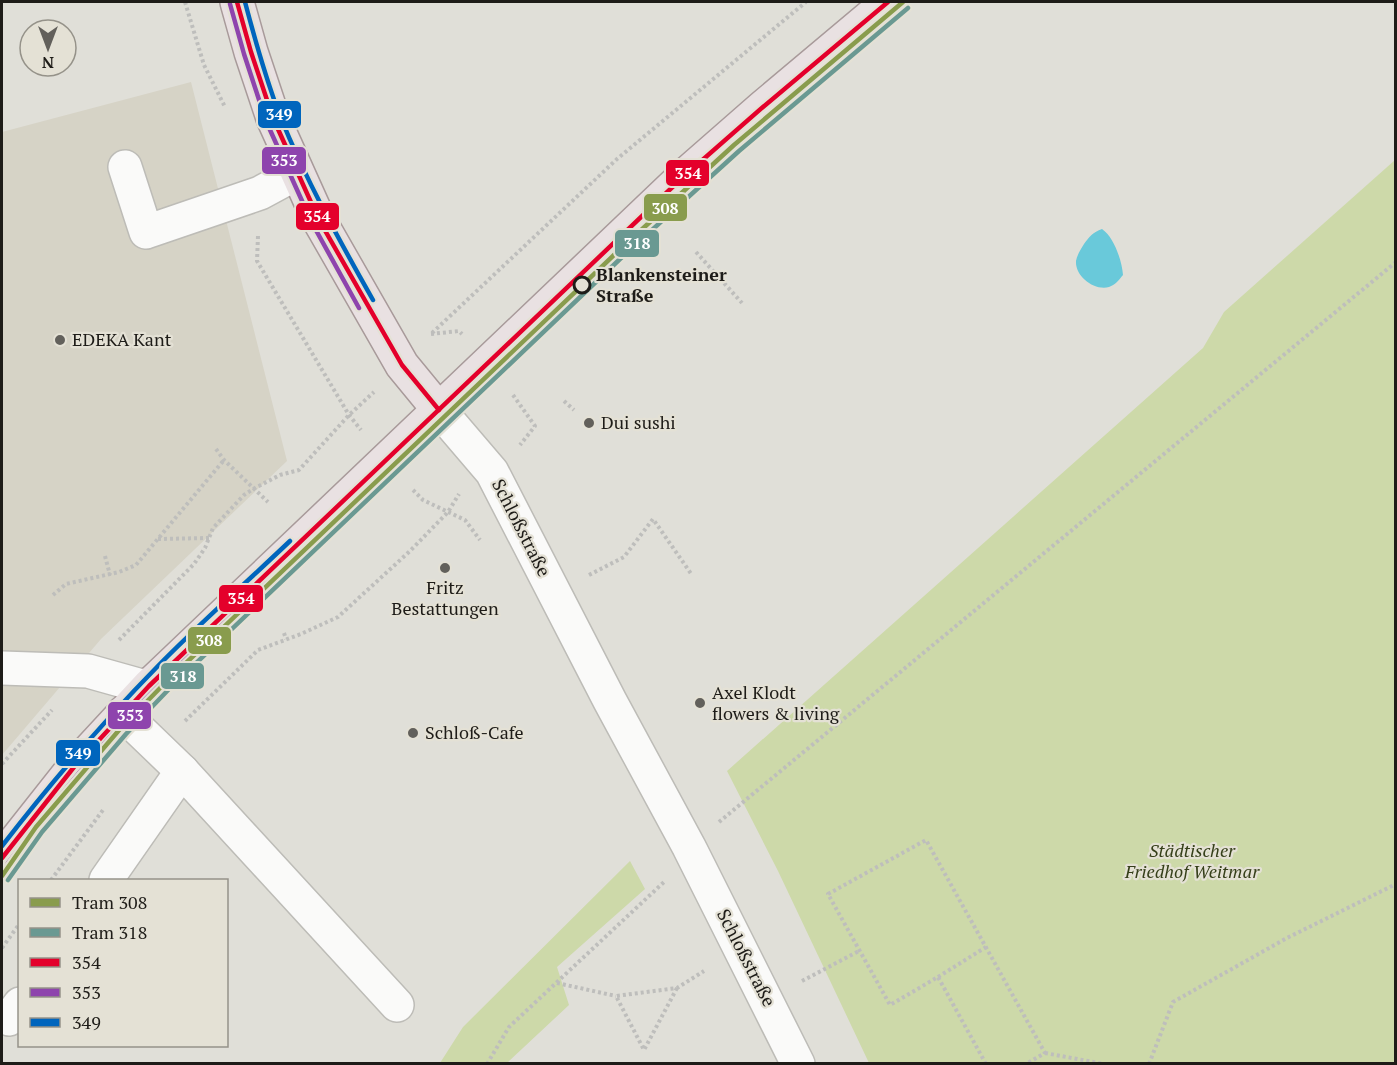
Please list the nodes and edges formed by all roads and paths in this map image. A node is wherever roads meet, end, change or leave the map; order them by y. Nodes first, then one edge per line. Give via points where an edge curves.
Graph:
1 (185, 2) edge
2 (237, 2) edge
3 (806, 2) edge
4 (888, 2) edge
5 (228, 113) dead end
6 (125, 167) dead end
7 (297, 173) junction
8 (260, 193) junction
9 (696, 252) dead end
10 (1395, 262) edge
11 (742, 303) dead end
12 (464, 336) dead end
13 (375, 390) dead end
14 (564, 400) dead end
15 (522, 407) dead end
16 (439, 410) junction
17 (574, 410) dead end
18 (349, 415) junction
19 (535, 426) dead end
20 (362, 431) dead end
21 (216, 449) dead end
22 (224, 460) junction
23 (409, 486) dead end
24 (253, 489) junction
25 (459, 495) dead end
26 (268, 502) dead end
27 (447, 512) junction
28 (465, 520) dead end
29 (209, 538) junction
30 (158, 539) junction
31 (105, 556) dead end
32 (110, 575) junction
33 (692, 575) dead end
34 (555, 593) junction
35 (53, 595) dead end
36 (284, 633) dead end
37 (120, 639) dead end
38 (286, 639) junction
39 (6, 674) edge
40 (148, 686) junction
41 (123, 713) junction
42 (158, 748) junction
43 (182, 771) junction
44 (105, 808) dead end
45 (689, 847) junction
46 (2, 858) edge
47 (52, 879) edge
48 (107, 879) edge
49 (1395, 884) edge
50 (18, 926) edge
51 (986, 947) junction
52 (2, 948) edge
53 (860, 951) junction
54 (704, 971) dead end
55 (938, 977) junction
56 (557, 982) junction
57 (677, 988) junction
58 (616, 996) junction
59 (767, 999) junction
60 (397, 1005) dead end
61 (1045, 1053) junction
62 (487, 1064) edge
63 (798, 1064) edge
64 (986, 1064) edge
65 (1026, 1064) edge
66 (1104, 1064) edge
67 (1149, 1064) edge

1 - 5 path via 204,65
2 - 7 main road, Schloßstraße via 273,118
3 - 12 path via 617,159 431,334 459,331
4 - 16 main road via 683,177
6 - 8 street via 146,232
7 - 8 street
7 - 16 main road, Schloßstraße via 319,220 402,365
8 - 18 path via 257,261
9 - 11 path
10 - 45 path
13 - 18 path
14 - 17 path
15 - 19 path
16 - 34 street, Schloßstraße via 492,472
16 - 40 main road
18 - 20 path
18 - 24 path via 299,470
21 - 22 path
22 - 24 path
22 - 30 path
23 - 27 path via 423,500
24 - 26 path
24 - 29 path via 213,528
25 - 27 path
27 - 28 path
27 - 38 path via 338,617
29 - 30 path
29 - 37 path via 194,564
30 - 32 path via 136,565
31 - 32 path
32 - 35 path via 66,584
33 - 34 path via 653,519 624,557
34 - 45 street, Schloßstraße
36 - 38 path
38 - 42 path via 258,650
39 - 40 street via 88,671
40 - 41 main road
41 - 42 street
41 - 46 main road via 74,767
42 - 43 street
43 - 48 street
43 - 60 street
44 - 47 path
45 - 56 path via 662,885
45 - 59 street, Schloßstraße
49 - 67 path via 1287,938 1173,1002
50 - 52 path
51 - 53 path via 926,840 828,894
51 - 55 path
51 - 61 path
53 - 55 path via 890,1005
53 - 59 path
54 - 57 path
55 - 64 path
56 - 58 path
56 - 62 path via 509,1027
57 - 58 path
57 - 58 path via 644,1050
59 - 63 street, Schloßstraße
61 - 65 path
61 - 66 path

